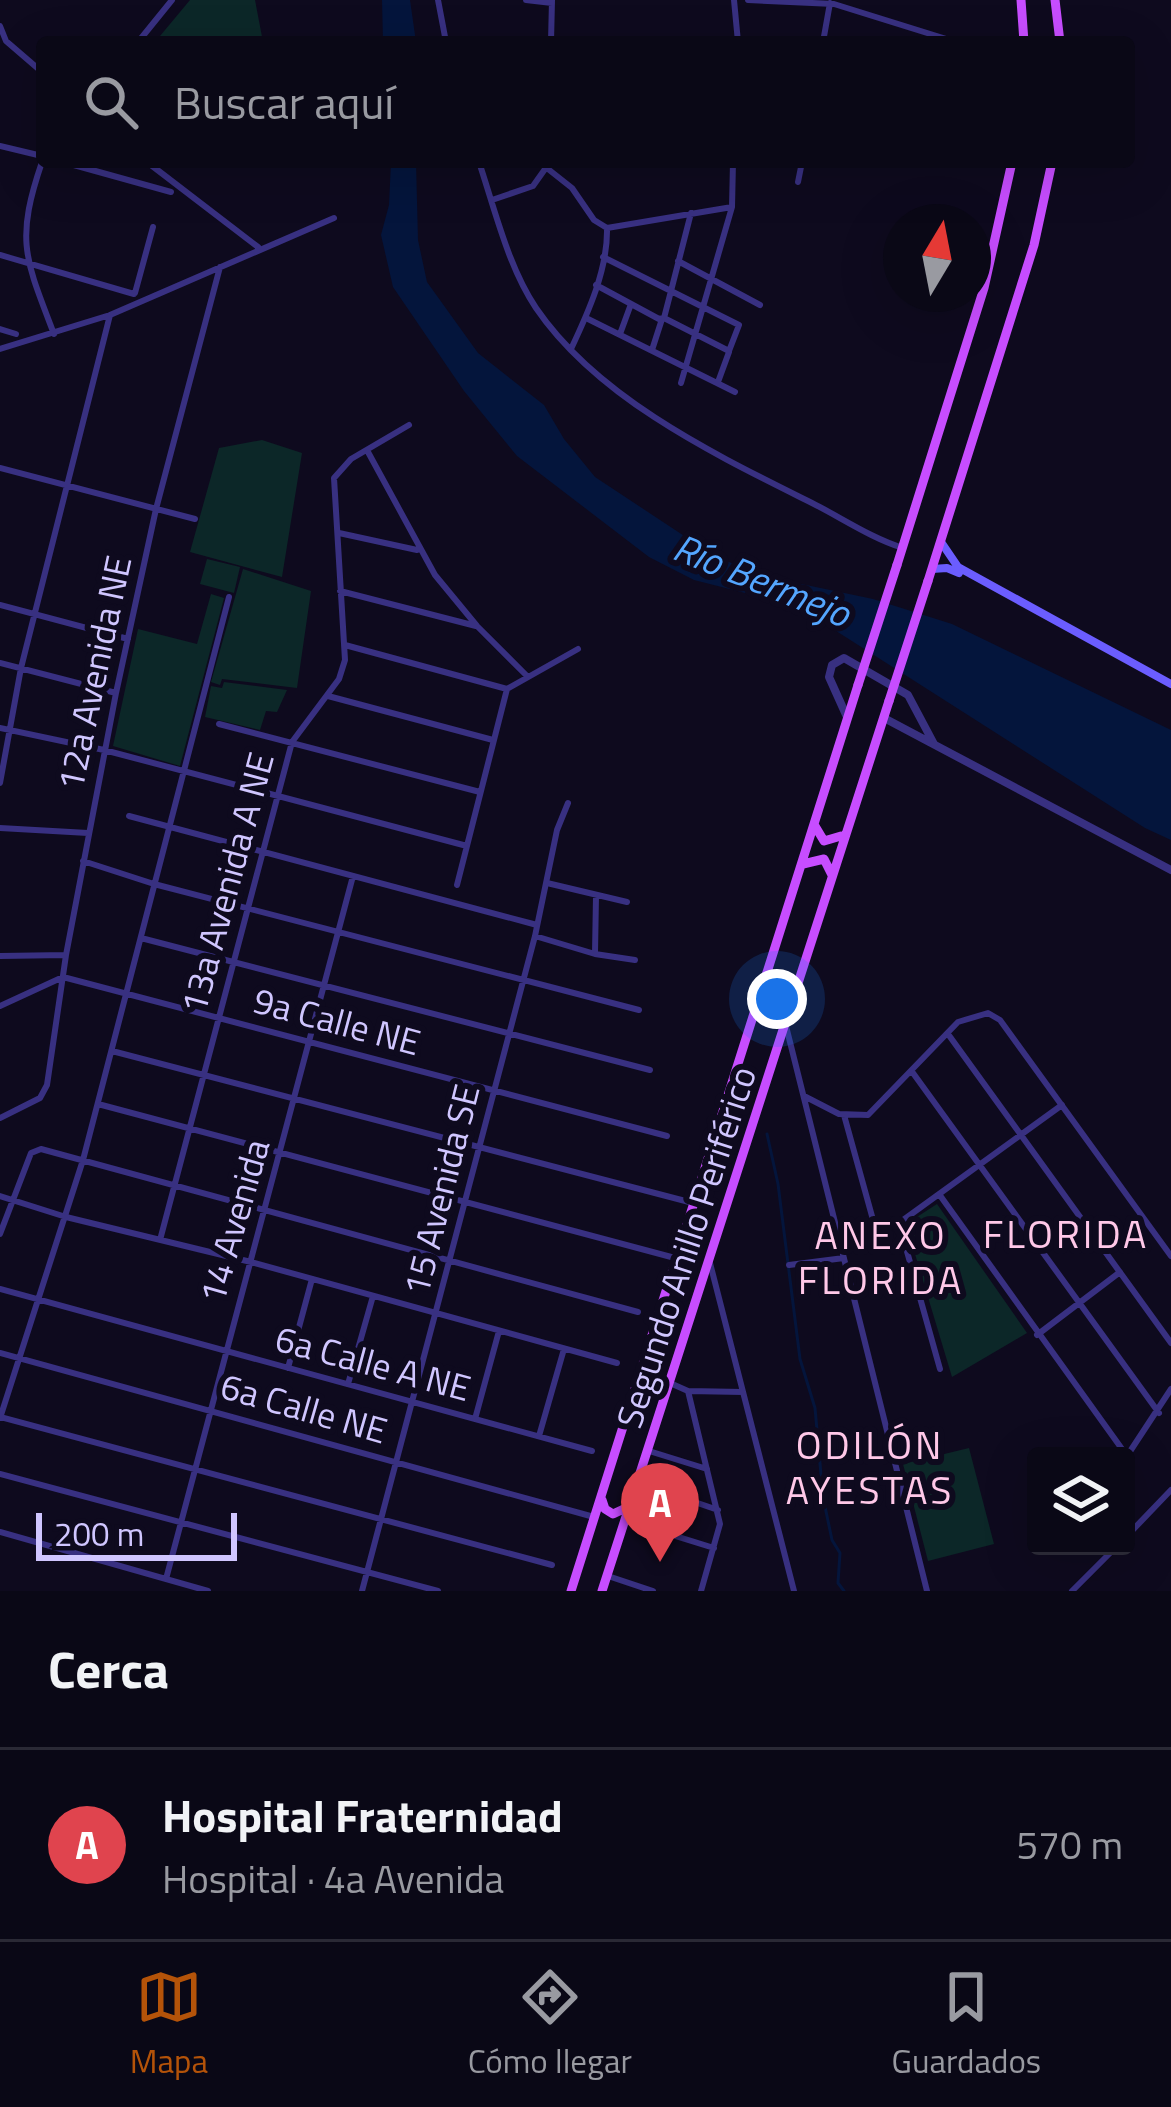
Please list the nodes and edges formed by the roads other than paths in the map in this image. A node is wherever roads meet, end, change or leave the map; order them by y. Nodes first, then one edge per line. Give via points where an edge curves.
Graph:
1 (172, 0) edge
2 (438, 0) edge
3 (526, 0) edge
4 (734, 0) edge
5 (748, 0) edge
6 (1021, 0) edge
7 (1055, 0) edge
8 (552, 1) edge
9 (830, 4) junction
10 (0, 26) edge
11 (143, 36) edge
12 (445, 36) edge
13 (551, 36) edge
14 (737, 36) edge
15 (824, 36) edge
16 (936, 36) edge
17 (1024, 36) edge
18 (1059, 36) edge
19 (3, 40) edge
20 (36, 67) edge
21 (0, 146) edge
22 (36, 157) edge
23 (40, 168) edge
24 (84, 168) edge
25 (155, 168) edge
26 (481, 168) edge
27 (547, 168) edge
28 (551, 168) edge
29 (733, 168) edge
30 (801, 168) edge
31 (1011, 168) edge
32 (1051, 168) edge
33 (798, 182) dead end
34 (170, 192) dead end
35 (492, 200) junction
36 (732, 207) junction
37 (692, 213) junction
38 (334, 218) dead end
39 (153, 227) dead end
40 (607, 228) junction
41 (260, 248) junction
42 (0, 255) edge
43 (603, 257) junction
44 (28, 262) junction
45 (678, 262) junction
46 (220, 267) junction
47 (710, 279) junction
48 (596, 285) junction
49 (671, 291) junction
50 (134, 294) junction
51 (631, 304) junction
52 (760, 304) dead end
53 (132, 306) junction
54 (702, 307) junction
55 (110, 315) junction
56 (586, 318) junction
57 (663, 319) junction
58 (0, 329) edge
59 (16, 334) dead end
60 (54, 334) junction
61 (620, 334) junction
62 (694, 336) junction
63 (2, 349) edge
64 (571, 349) junction
65 (652, 350) junction
66 (729, 351) junction
67 (0, 360) edge
68 (686, 368) junction
69 (718, 382) junction
70 (681, 383) dead end
71 (735, 392) dead end
72 (409, 425) dead end
73 (367, 451) junction
74 (0, 468) edge
75 (66, 486) junction
76 (157, 508) junction
77 (195, 519) dead end
78 (339, 533) junction
79 (941, 542) junction
80 (903, 548) junction
81 (420, 550) junction
82 (932, 569) junction
83 (340, 591) junction
84 (229, 597) dead end
85 (0, 604) edge
86 (34, 614) junction
87 (477, 626) junction
88 (128, 639) junction
89 (345, 645) junction
90 (578, 649) dead end
91 (0, 663) edge
92 (21, 668) junction
93 (528, 677) junction
94 (1171, 686) edge
95 (507, 689) junction
96 (116, 693) junction
97 (328, 696) junction
98 (884, 718) junction
99 (848, 719) junction
100 (219, 724) dead end
101 (0, 728) edge
102 (11, 728) junction
103 (493, 740) junction
104 (292, 742) junction
105 (934, 745) junction
106 (104, 750) junction
107 (185, 772) junction
108 (0, 783) edge
109 (480, 792) junction
110 (278, 797) junction
111 (568, 803) dead end
112 (129, 816) dead end
113 (815, 826) junction
114 (170, 827) junction
115 (0, 828) edge
116 (88, 833) junction
117 (844, 835) junction
118 (467, 846) junction
119 (262, 852) junction
120 (83, 861) junction
121 (802, 864) junction
122 (1171, 870) edge
123 (832, 875) junction
124 (353, 876) junction
125 (547, 883) junction
126 (154, 884) junction
127 (457, 885) dead end
128 (596, 896) junction
129 (627, 902) dead end
130 (247, 906) junction
131 (537, 926) junction
132 (339, 931) junction
133 (535, 936) junction
134 (141, 938) junction
135 (595, 954) junction
136 (66, 955) junction
137 (0, 956) edge
138 (635, 960) dead end
139 (234, 962) junction
140 (63, 977) junction
141 (523, 981) junction
142 (326, 986) junction
143 (127, 993) junction
144 (0, 1006) edge
145 (640, 1010) dead end
146 (219, 1018) junction
147 (786, 1026) junction
148 (948, 1034) junction
149 (508, 1036) junction
150 (311, 1042) junction
151 (112, 1052) junction
152 (650, 1070) dead end
153 (913, 1073) junction
154 (203, 1075) junction
155 (494, 1090) junction
156 (803, 1096) junction
157 (296, 1100) junction
158 (98, 1104) junction
159 (1062, 1106) junction
160 (844, 1115) junction
161 (0, 1118) edge
162 (189, 1129) junction
163 (1021, 1134) junction
164 (667, 1136) dead end
165 (480, 1147) junction
166 (281, 1153) junction
167 (83, 1160) junction
168 (978, 1164) junction
169 (176, 1185) junction
170 (939, 1193) junction
171 (0, 1196) edge
172 (13, 1201) junction
173 (465, 1202) junction
174 (693, 1203) junction
175 (266, 1210) junction
176 (66, 1217) junction
177 (899, 1223) junction
178 (875, 1227) junction
179 (851, 1233) dead end
180 (0, 1234) edge
181 (160, 1240) junction
182 (1171, 1256) edge
183 (674, 1258) junction
184 (844, 1258) junction
185 (709, 1260) junction
186 (451, 1261) junction
187 (250, 1262) junction
188 (790, 1265) dead end
189 (1120, 1272) junction
190 (312, 1280) junction
191 (0, 1289) edge
192 (373, 1296) junction
193 (41, 1300) junction
194 (1078, 1303) junction
195 (638, 1312) dead end
196 (436, 1314) junction
197 (499, 1331) junction
198 (1037, 1335) junction
199 (1171, 1343) edge
200 (564, 1349) junction
201 (226, 1351) junction
202 (0, 1353) edge
203 (21, 1359) junction
204 (617, 1364) dead end
205 (288, 1368) junction
206 (940, 1369) dead end
207 (670, 1383) junction
208 (348, 1384) junction
209 (1171, 1389) edge
210 (688, 1391) junction
211 (743, 1393) junction
212 (413, 1402) junction
213 (211, 1410) junction
214 (1159, 1413) junction
215 (0, 1417) edge
216 (475, 1419) junction
217 (538, 1436) junction
218 (1119, 1447) edge
219 (1133, 1447) edge
220 (592, 1451) dead end
221 (649, 1451) junction
222 (397, 1462) junction
223 (196, 1468) junction
224 (707, 1469) junction
225 (0, 1474) edge
226 (639, 1484) junction
227 (603, 1488) junction
228 (1171, 1490) edge
229 (634, 1499) junction
230 (718, 1510) junction
231 (594, 1517) junction
232 (382, 1519) junction
233 (626, 1521) junction
234 (182, 1522) junction
235 (1135, 1528) edge
236 (0, 1532) edge
237 (714, 1548) junction
238 (1108, 1555) edge
239 (552, 1565) dead end
240 (368, 1572) junction
241 (608, 1576) junction
242 (166, 1579) junction
243 (208, 1591) edge
244 (362, 1591) edge
245 (438, 1591) edge
246 (571, 1591) edge
247 (602, 1591) edge
248 (653, 1591) edge
249 (701, 1591) edge
250 (794, 1591) edge
251 (927, 1591) edge
252 (1072, 1591) edge

1 - 11 street
2 - 12 street
3 - 8 street
4 - 14 street
5 - 9 street
6 - 17 main road
7 - 18 main road
8 - 13 street
9 - 15 street
9 - 16 street
10 - 19 street
19 - 20 street
21 - 22 street
23 - 44 street via 25,226
24 - 34 street
25 - 41 street
26 - 35 street
27 - 35 street via 533,186
28 - 40 street
29 - 36 street
30 - 33 street
31 - 80 main road, Segundo Anillo Periférico via 984,288
32 - 79 main road, Segundo Anillo Periférico
35 - 64 street via 533,303
36 - 37 street
36 - 47 street
37 - 40 street
37 - 45 street
38 - 41 street
39 - 50 street
40 - 43 street
41 - 46 street
42 - 44 street
43 - 48 street
43 - 49 street
44 - 50 street
44 - 60 street
45 - 47 street
45 - 49 street
46 - 53 street
46 - 76 street, 12a Avenida NE
47 - 52 street
47 - 54 street
48 - 51 street
48 - 56 street
49 - 54 street
49 - 57 street
50 - 53 street
51 - 57 street
51 - 61 street
53 - 55 street
54 - 62 street
54 - 66 street via 739,325
55 - 60 street
55 - 75 street
56 - 61 street
56 - 64 street
57 - 62 street
57 - 65 street
58 - 59 street
60 - 63 street
61 - 65 street
62 - 66 street
62 - 68 street
63 - 67 street
64 - 80 street via 669,427
65 - 68 street
66 - 69 street
68 - 69 street
68 - 70 street
69 - 71 street
72 - 73 street
73 - 78 street, 13a Avenida A NE via 334,478
73 - 81 street
74 - 75 street
75 - 76 street
75 - 86 street
76 - 77 street
76 - 88 street, 12a Avenida NE
78 - 81 street
78 - 83 street, 13a Avenida A NE
79 - 82 main road, Segundo Anillo Periférico
79 - 94 main road via 958,567
80 - 99 main road, Segundo Anillo Periférico, bridge
81 - 87 street
82 - 94 main road via 955,571
82 - 98 main road, Segundo Anillo Periférico, bridge
83 - 87 street
83 - 89 street, 13a Avenida A NE
84 - 107 street
85 - 86 street
86 - 88 street
86 - 92 street
87 - 93 street
88 - 96 street, 12a Avenida NE
89 - 95 street
89 - 97 street, 13a Avenida A NE
90 - 93 street
91 - 92 street
92 - 96 street
92 - 102 street
93 - 95 street
95 - 103 street
96 - 106 street, 12a Avenida NE
97 - 103 street
97 - 104 street, 13a Avenida A NE
98 - 105 street
98 - 117 main road, Segundo Anillo Periférico
99 - 105 street via 829,677 844,658 908,695
99 - 113 main road, Segundo Anillo Periférico
100 - 104 street
101 - 102 street
102 - 106 street
102 - 108 street
103 - 109 street
104 - 109 street
104 - 110 street, 13a Avenida A NE
105 - 122 street
106 - 107 street
106 - 116 street, 12a Avenida NE
107 - 110 street
107 - 114 street
109 - 118 street
110 - 118 street
110 - 119 street, 13a Avenida A NE
111 - 125 street, 15 Avenida SE
112 - 114 street
113 - 117 main road via 824,841
113 - 121 main road, Segundo Anillo Periférico
114 - 119 street
114 - 126 street
115 - 116 street
116 - 120 street, 12a Avenida NE
117 - 123 main road, Segundo Anillo Periférico
118 - 127 street
119 - 124 street
119 - 130 street, 13a Avenida A NE
120 - 126 street
120 - 136 street, 12a Avenida NE
121 - 123 main road via 824,859
121 - 174 main road, Segundo Anillo Periférico
123 - 147 main road, Segundo Anillo Periférico
124 - 131 street
124 - 132 street, 14 Avenida
125 - 128 street
125 - 131 street, 15 Avenida SE
126 - 130 street
126 - 134 street
128 - 129 street
128 - 135 street
130 - 132 street
130 - 139 street, 13a Avenida A NE
131 - 133 street, 15 Avenida SE
132 - 141 street
132 - 142 street, 14 Avenida
133 - 135 street
133 - 141 street, 15 Avenida SE
134 - 139 street
134 - 143 street
135 - 138 street
136 - 137 street
136 - 140 street, 12a Avenida NE
139 - 142 street
139 - 146 street, 13a Avenida A NE
140 - 143 street, 9a Calle NE
140 - 144 street
140 - 161 street, 12a Avenida NE via 43,1095
141 - 145 street
141 - 149 street, 15 Avenida SE
142 - 149 street
142 - 150 street, 14 Avenida
143 - 146 street, 9a Calle NE
143 - 151 street
146 - 150 street, 9a Calle NE
146 - 154 street, 13a Avenida A NE
147 - 156 street
147 - 185 main road, Segundo Anillo Periférico
148 - 153 street
148 - 159 street via 988,1013 1000,1020
148 - 163 street
149 - 152 street
149 - 155 street, 15 Avenida SE
150 - 155 street, 9a Calle NE
150 - 157 street, 14 Avenida
151 - 154 street
151 - 158 street
153 - 160 street via 874,1112
153 - 168 street
154 - 157 street
154 - 162 street, 13a Avenida A NE
155 - 164 street, 9a Calle NE
155 - 165 street, 15 Avenida SE
156 - 160 street
156 - 184 street
157 - 165 street
157 - 166 street, 14 Avenida
158 - 162 street
158 - 167 street
159 - 163 street
159 - 182 street
160 - 178 street
162 - 166 street
162 - 169 street, 13a Avenida A NE
163 - 168 street
163 - 189 street
165 - 173 street, 15 Avenida SE
165 - 174 street
166 - 173 street
166 - 175 street, 14 Avenida
167 - 169 street
167 - 172 street via 34,1150
167 - 176 street
168 - 170 street
168 - 194 street
169 - 175 street
169 - 181 street, 13a Avenida A NE
170 - 177 street
170 - 198 street
171 - 172 street
172 - 176 street
172 - 180 street
173 - 183 street
173 - 186 street, 15 Avenida SE
174 - 183 main road, Segundo Anillo Periférico
175 - 186 street
175 - 187 street, 14 Avenida
176 - 181 street
176 - 193 street
177 - 178 street
177 - 206 street
178 - 179 street
181 - 187 street
183 - 227 main road, Segundo Anillo Periférico
184 - 188 street
184 - 251 street
185 - 207 main road, Segundo Anillo Periférico
185 - 211 street
186 - 195 street
186 - 196 street, 15 Avenida SE
187 - 190 street
187 - 201 street, 14 Avenida
189 - 194 street
189 - 199 street
190 - 192 street
190 - 205 street
191 - 193 street, 6a Calle A NE
192 - 196 street
192 - 208 street
193 - 201 street, 6a Calle A NE
193 - 203 street
194 - 198 street
194 - 214 street
196 - 197 street
196 - 212 street, 15 Avenida SE
197 - 200 street
197 - 216 street
198 - 218 street
200 - 204 street
200 - 217 street
201 - 205 street, 6a Calle A NE
201 - 213 street, 14 Avenida
202 - 203 street, 6a Calle NE
203 - 213 street, 6a Calle NE
203 - 215 street
205 - 208 street, 6a Calle A NE
207 - 210 street
207 - 221 main road, Segundo Anillo Periférico
208 - 212 street, 6a Calle A NE
209 - 214 street
210 - 211 street
210 - 224 street
211 - 250 street
212 - 216 street, 6a Calle A NE
212 - 222 street, 15 Avenida SE
213 - 222 street, 6a Calle NE
213 - 223 street, 14 Avenida
214 - 219 street
215 - 223 street
216 - 217 street, 6a Calle A NE
217 - 220 street, 6a Calle A NE
221 - 224 street
221 - 226 main road, Segundo Anillo Periférico
222 - 231 street, 6a Calle NE
222 - 232 street, 15 Avenida SE
223 - 232 street
223 - 234 street, 14 Avenida
224 - 230 street
225 - 234 street
226 - 229 main road, Segundo Anillo Periférico
226 - 230 street
227 - 229 main road via 613,1514
227 - 231 main road, Segundo Anillo Periférico
228 - 235 street
229 - 233 main road, Segundo Anillo Periférico
230 - 237 street
231 - 246 main road, Segundo Anillo Periférico
232 - 239 street
232 - 240 street, 15 Avenida SE
233 - 237 street
233 - 241 main road, Segundo Anillo Periférico
234 - 240 street
234 - 242 street, 14 Avenida
236 - 242 street
237 - 249 street
238 - 252 street
240 - 244 street, 15 Avenida SE
240 - 245 street
241 - 247 main road, Segundo Anillo Periférico
241 - 248 street
242 - 243 street

